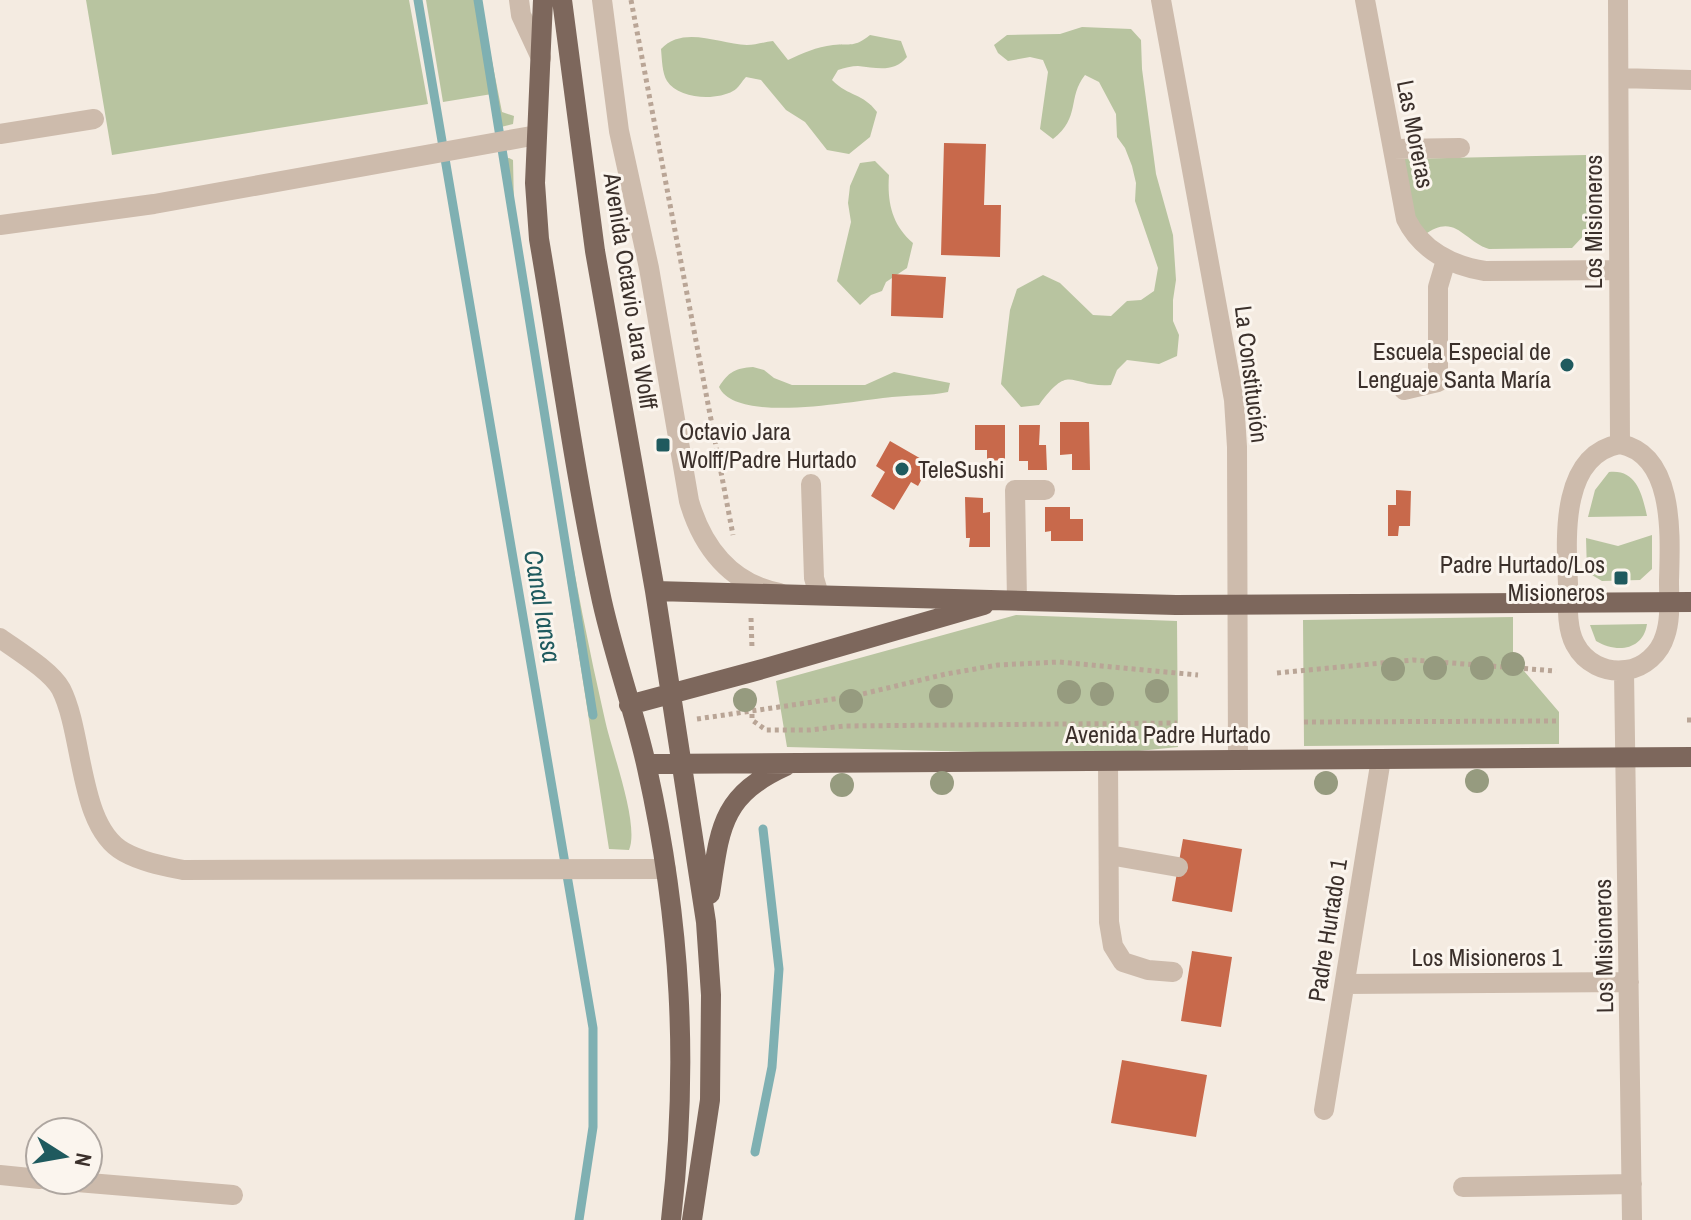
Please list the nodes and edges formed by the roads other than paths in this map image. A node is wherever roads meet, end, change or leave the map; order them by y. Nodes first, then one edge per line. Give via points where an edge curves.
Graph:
1 (519, 0) edge
2 (543, 0) edge
3 (562, 0) edge
4 (602, 0) edge
5 (1161, 0) edge
6 (1365, 0) edge
7 (1618, 0) edge
8 (541, 58) junction
9 (1619, 78) junction
10 (1691, 80) edge
11 (94, 119) dead end
12 (0, 133) edge
13 (537, 135) junction
14 (1460, 148) dead end
15 (1393, 149) junction
16 (0, 225) edge
17 (1446, 260) junction
18 (1619, 270) junction
19 (1404, 390) dead end
20 (1620, 444) junction
21 (811, 484) dead end
22 (1045, 490) dead end
23 (655, 591) junction
24 (792, 594) junction
25 (819, 595) junction
26 (1010, 600) junction
27 (1568, 602) junction
28 (1669, 602) junction
29 (1691, 602) edge
30 (1238, 605) junction
31 (0, 638) edge
32 (1624, 671) junction
33 (670, 694) junction
34 (629, 705) junction
35 (1626, 757) junction
36 (1691, 757) edge
37 (1238, 759) junction
38 (1381, 759) junction
39 (1108, 761) junction
40 (794, 763) junction
41 (646, 764) junction
42 (682, 764) junction
43 (1109, 855) junction
44 (1178, 867) dead end
45 (666, 869) junction
46 (706, 922) junction
47 (1173, 972) dead end
48 (1629, 982) junction
49 (1345, 984) junction
50 (1324, 1110) dead end
51 (0, 1175) edge
52 (24, 1177) edge
53 (104, 1184) edge
54 (1632, 1184) junction
55 (1463, 1187) dead end
56 (233, 1195) dead end
57 (671, 1220) edge
58 (692, 1220) edge
59 (1632, 1220) edge

1 - 8 street
2 - 8 main road
3 - 23 main road, Avenida Octavio Jara Wolff via 595,251
4 - 24 street, Avenida Octavio Jara Wolff via 619,131 695,523 710,550 733,572 766,589
5 - 30 street, La Constitución via 1234,400
6 - 15 street, Las Moreras
7 - 9 street, Los Misioneros
8 - 13 main road
9 - 10 street
9 - 18 street, Los Misioneros
11 - 12 street
13 - 16 street via 154,204
13 - 34 main road via 539,239 599,590
14 - 15 street
15 - 17 street, Las Moreras via 1406,219 1416,237
17 - 18 street, Las Moreras via 1485,271
17 - 19 street via 1438,287 1438,382
18 - 20 street, Los Misioneros
20 - 27 street via 1598,451 1588,461 1573,492
20 - 28 street via 1647,458 1665,493
21 - 25 street
22 - 26 street via 1015,490
23 - 24 main road
23 - 33 main road, Avenida Octavio Jara Wolff
24 - 25 main road
25 - 26 main road
26 - 30 main road
26 - 33 main road
27 - 28 main road
27 - 30 main road
27 - 32 street via 1573,641 1580,652 1600,667
28 - 29 main road
28 - 32 street via 1659,650 1641,666
30 - 37 street, La Constitución
31 - 45 street via 60,686 73,716 88,798 106,837 123,852 154,863 183,870
32 - 35 street, Los Misioneros
33 - 34 main road
33 - 42 main road, Avenida Octavio Jara Wolff
34 - 41 main road
35 - 36 main road, Avenida Padre Hurtado
35 - 38 main road, Avenida Padre Hurtado
35 - 48 street, Los Misioneros
37 - 38 main road, Avenida Padre Hurtado
37 - 39 main road, Avenida Padre Hurtado
38 - 49 street, Padre Hurtado 1
39 - 40 main road, Avenida Padre Hurtado
39 - 43 street
40 - 42 main road, Avenida Padre Hurtado
40 - 46 main road via 754,783 732,806 722,826
41 - 42 main road, Avenida Padre Hurtado
41 - 45 main road
42 - 46 main road, Avenida Octavio Jara Wolff
43 - 44 street
43 - 47 street via 1113,946 1123,962
45 - 57 main road via 682,1053
46 - 58 main road via 710,1100
48 - 49 street, Los Misioneros 1
48 - 54 street, Los Misioneros
49 - 50 street, Padre Hurtado 1
51 - 52 street
53 - 56 street
54 - 55 street
54 - 59 street, Los Misioneros

